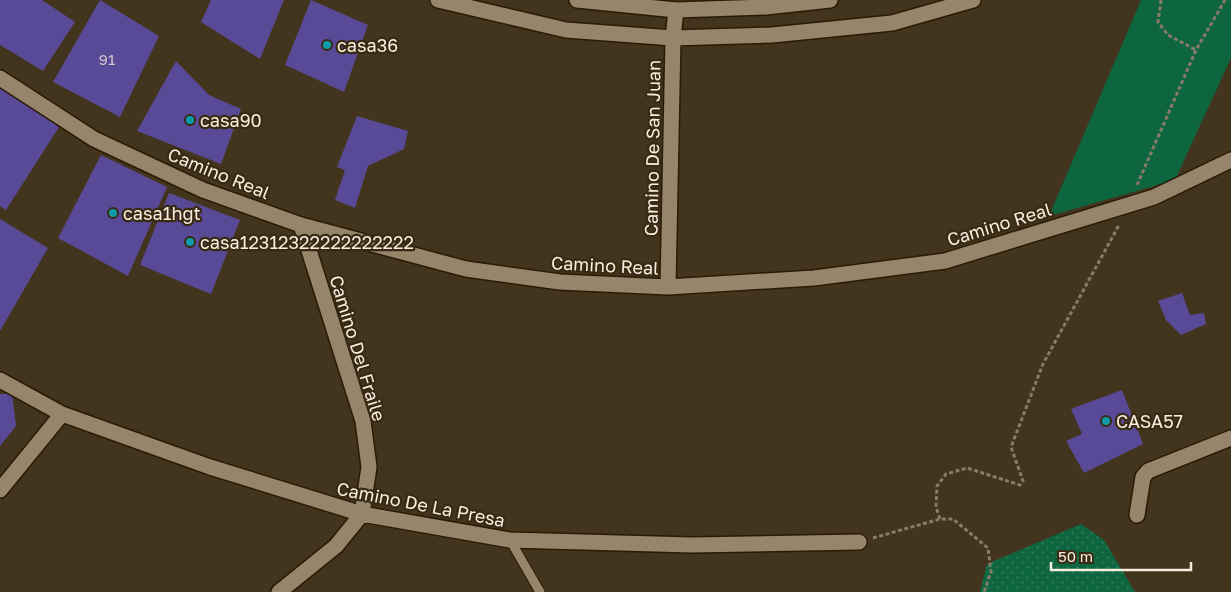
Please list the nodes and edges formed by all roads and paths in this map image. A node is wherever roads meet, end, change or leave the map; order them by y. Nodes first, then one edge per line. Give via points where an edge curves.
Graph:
1 (438, 0) edge
2 (577, 0) edge
3 (830, 0) edge
4 (973, 0) edge
5 (1161, 0) edge
6 (1225, 0) edge
7 (676, 10) junction
8 (673, 38) junction
9 (1196, 50) junction
10 (0, 78) edge
11 (1231, 160) edge
12 (1128, 204) junction
13 (301, 225) junction
14 (668, 287) junction
15 (0, 380) edge
16 (62, 414) junction
17 (1231, 438) edge
18 (0, 490) edge
19 (362, 514) junction
20 (1137, 515) dead end
21 (940, 519) junction
22 (510, 540) junction
23 (859, 542) joint
24 (279, 592) edge
25 (540, 592) edge
26 (984, 592) edge

1 - 8 street via 566,30
2 - 7 street
3 - 7 street via 766,7
4 - 8 street via 892,23 772,35
5 - 9 path via 1158,22 1168,35
6 - 9 path
7 - 8 street, Camino De San Juan
8 - 14 street, Camino De San Juan
9 - 12 path
10 - 13 street, Camino Real via 94,139 203,190
11 - 12 street, Camino Real via 1154,197
12 - 14 street, Camino Real via 945,261 814,278
12 - 21 path via 1109,247 1043,364 1011,447 1023,481 1020,485 967,468 946,474 937,486 936,507
13 - 14 street, Camino Real via 466,269 560,282
13 - 19 street, Camino Del Fraile via 363,421 369,467
15 - 16 street, Camino De La Presa
16 - 18 street
16 - 19 street, Camino De La Presa via 210,467
17 - 20 street via 1148,471 1143,477
19 - 22 street, Camino De La Presa
19 - 24 street via 336,546
21 - 23 path
21 - 26 path via 953,518 988,548 991,572
22 - 23 street, Camino De La Presa via 692,545
22 - 25 lane

